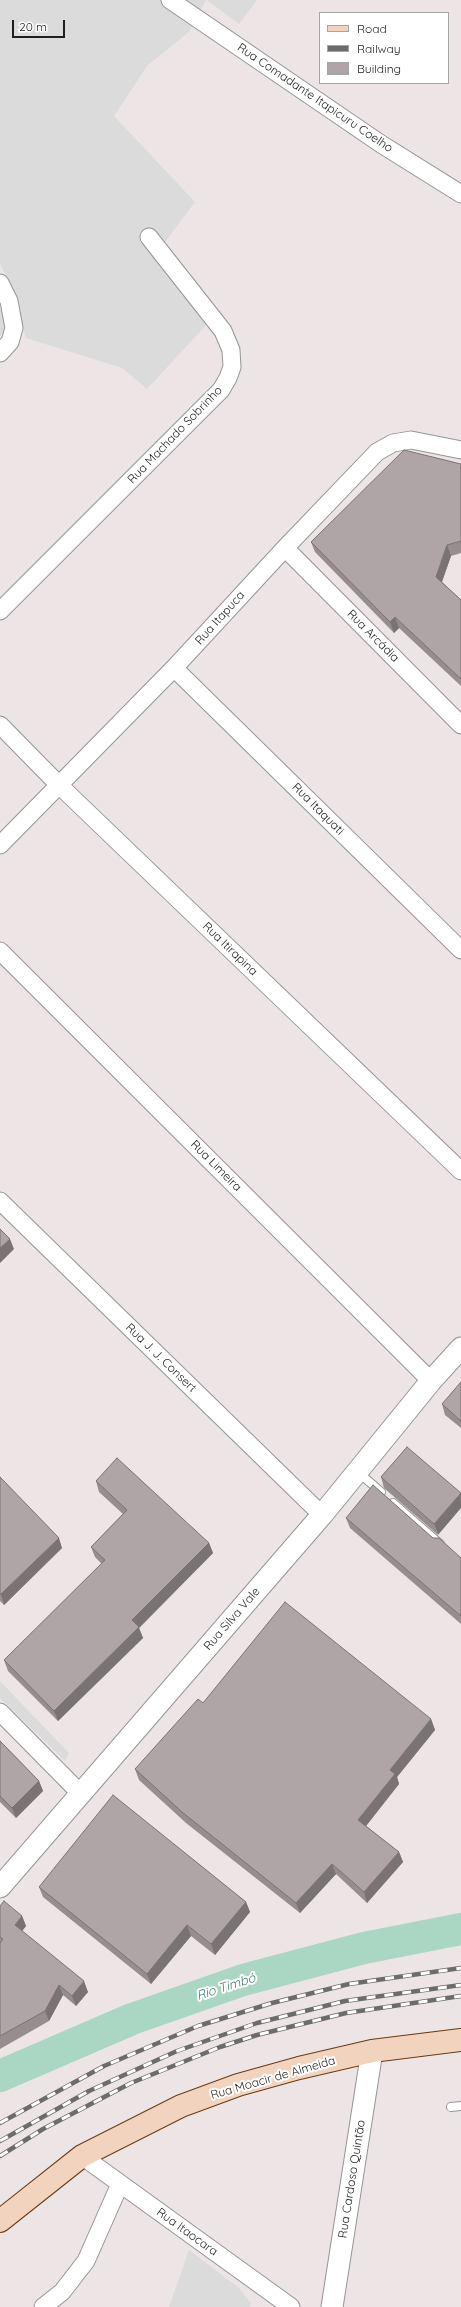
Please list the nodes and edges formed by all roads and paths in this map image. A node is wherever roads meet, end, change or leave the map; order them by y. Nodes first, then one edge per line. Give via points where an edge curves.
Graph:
1 (170, 0) edge
2 (461, 194) edge
3 (149, 237) dead end
4 (0, 284) edge
5 (0, 353) edge
6 (461, 450) edge
7 (285, 548) junction
8 (0, 611) edge
9 (174, 668) junction
10 (0, 725) edge
11 (461, 725) edge
12 (59, 785) junction
13 (0, 845) edge
14 (461, 950) edge
15 (0, 951) edge
16 (461, 1171) edge
17 (0, 1201) edge
18 (461, 1348) edge
19 (431, 1381) junction
20 (358, 1471) junction
21 (322, 1515) junction
22 (440, 1544) edge
23 (0, 1712) edge
24 (80, 1794) junction
25 (0, 1887) edge
26 (461, 2040) edge
27 (372, 2051) junction
28 (461, 2106) edge
29 (451, 2107) dead end
30 (82, 2156) junction
31 (120, 2184) junction
32 (0, 2221) edge
33 (43, 2307) edge
34 (291, 2307) edge
35 (332, 2307) edge

1 - 2 street, Rua Comadante Itapicuru Coelho via 381,144
3 - 8 street, Rua Machado Sobrinho via 223,332 231,350 232,367 228,378 221,390
4 - 5 street via 9,302 14,328 10,342
6 - 7 street, Rua Itapuca via 411,440 393,443 377,452
7 - 9 street, Rua Itapuca
7 - 11 street, Rua Arcádia
9 - 12 street, Rua Itapuca
9 - 14 street, Rua Itaquati
10 - 12 street, Rua Itirapina
12 - 13 street, Rua Itapuca
12 - 16 street, Rua Itirapina
15 - 19 street, Rua Limeira
17 - 21 street, Rua J. J. Consert
18 - 19 street, Rua Silva Vale
19 - 20 street, Rua Silva Vale
20 - 21 street, Rua Silva Vale
20 - 22 lane
21 - 24 street, Rua Silva Vale
23 - 24 street
24 - 25 street, Rua Silva Vale
26 - 27 main road, Rua Moacir de Almeida
27 - 30 main road, Rua Moacir de Almeida via 238,2085 181,2106
27 - 35 street, Rua Cardoso Quintão
28 - 29 lane
30 - 31 street, Rua Itaocara
30 - 32 main road, Rua Moacir de Almeida
31 - 33 street via 86,2261 62,2292
31 - 34 street, Rua Itaocara

